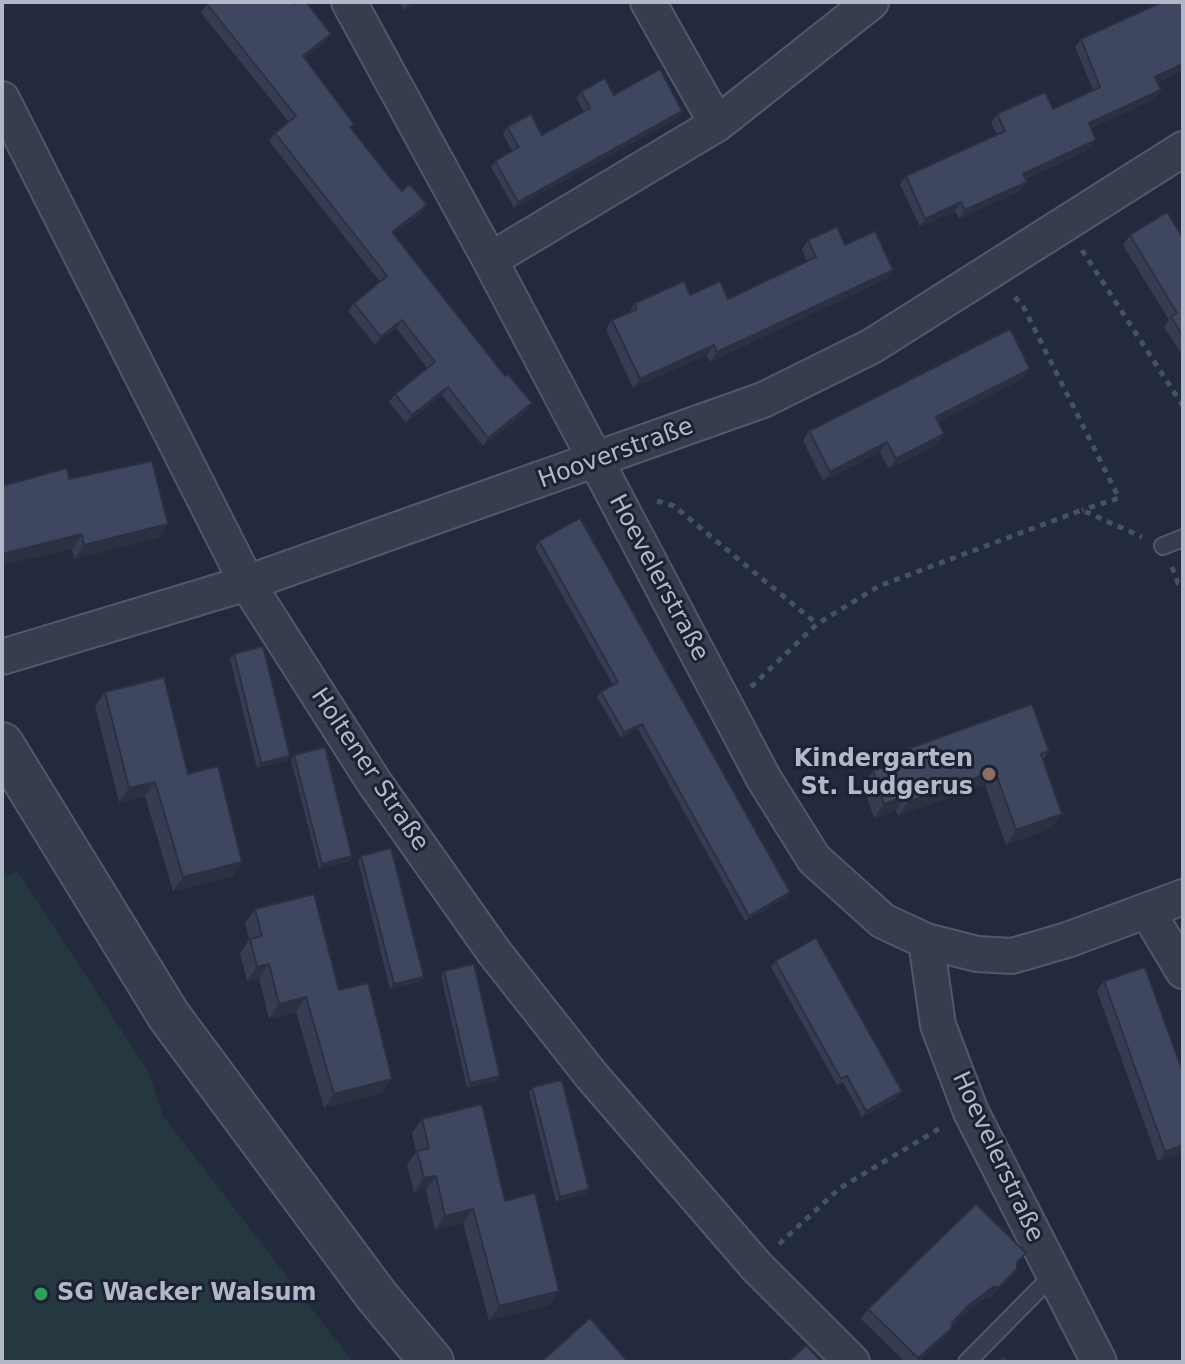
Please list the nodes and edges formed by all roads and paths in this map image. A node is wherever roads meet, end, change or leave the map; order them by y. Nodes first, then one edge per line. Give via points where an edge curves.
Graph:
1 (349, 2) edge
2 (648, 2) edge
3 (871, 2) edge
4 (2, 99) edge
5 (717, 124) junction
6 (1183, 149) edge
7 (1067, 226) junction
8 (490, 260) junction
9 (994, 271) junction
10 (1183, 406) edge
11 (603, 475) junction
12 (1082, 510) junction
13 (1183, 538) edge
14 (1163, 546) joint
15 (247, 583) junction
16 (817, 624) junction
17 (2, 657) edge
18 (728, 711) junction
19 (2, 744) edge
20 (1183, 897) edge
21 (1148, 912) junction
22 (926, 941) junction
23 (1183, 971) edge
24 (971, 1112) junction
25 (757, 1267) junction
26 (1053, 1275) junction
27 (432, 1362) edge
28 (852, 1362) edge
29 (967, 1362) edge
30 (1099, 1362) edge

1 - 8 street, Hoevelerstraße
2 - 5 street
3 - 5 street
4 - 15 street, Holtener Straße
5 - 8 street
6 - 7 street, Hooverstraße
7 - 9 street, Hooverstraße
7 - 10 path
8 - 11 street, Hoevelerstraße
9 - 11 street, Hooverstraße via 872,346
9 - 12 path via 1024,308 1119,498
11 - 15 street, Hooverstraße
11 - 16 path via 674,506
11 - 18 street, Hoevelerstraße
12 - 14 path
12 - 16 path via 879,586
13 - 14 lane
15 - 17 street, Hooverstraße
15 - 25 street, Holtener Straße via 374,782 494,952 667,1167
16 - 18 path
18 - 22 street, Hoevelerstraße via 814,859 883,921
19 - 27 street via 169,1016 376,1295
20 - 21 street, Hoevelerstraße
21 - 22 street, Hoevelerstraße via 1012,956 977,954
21 - 23 street
22 - 24 street, Hoevelerstraße via 938,1025
24 - 25 path via 840,1188
24 - 26 street, Hoevelerstraße
25 - 28 street, Holtener Straße
26 - 29 lane
26 - 30 street, Hoevelerstraße

